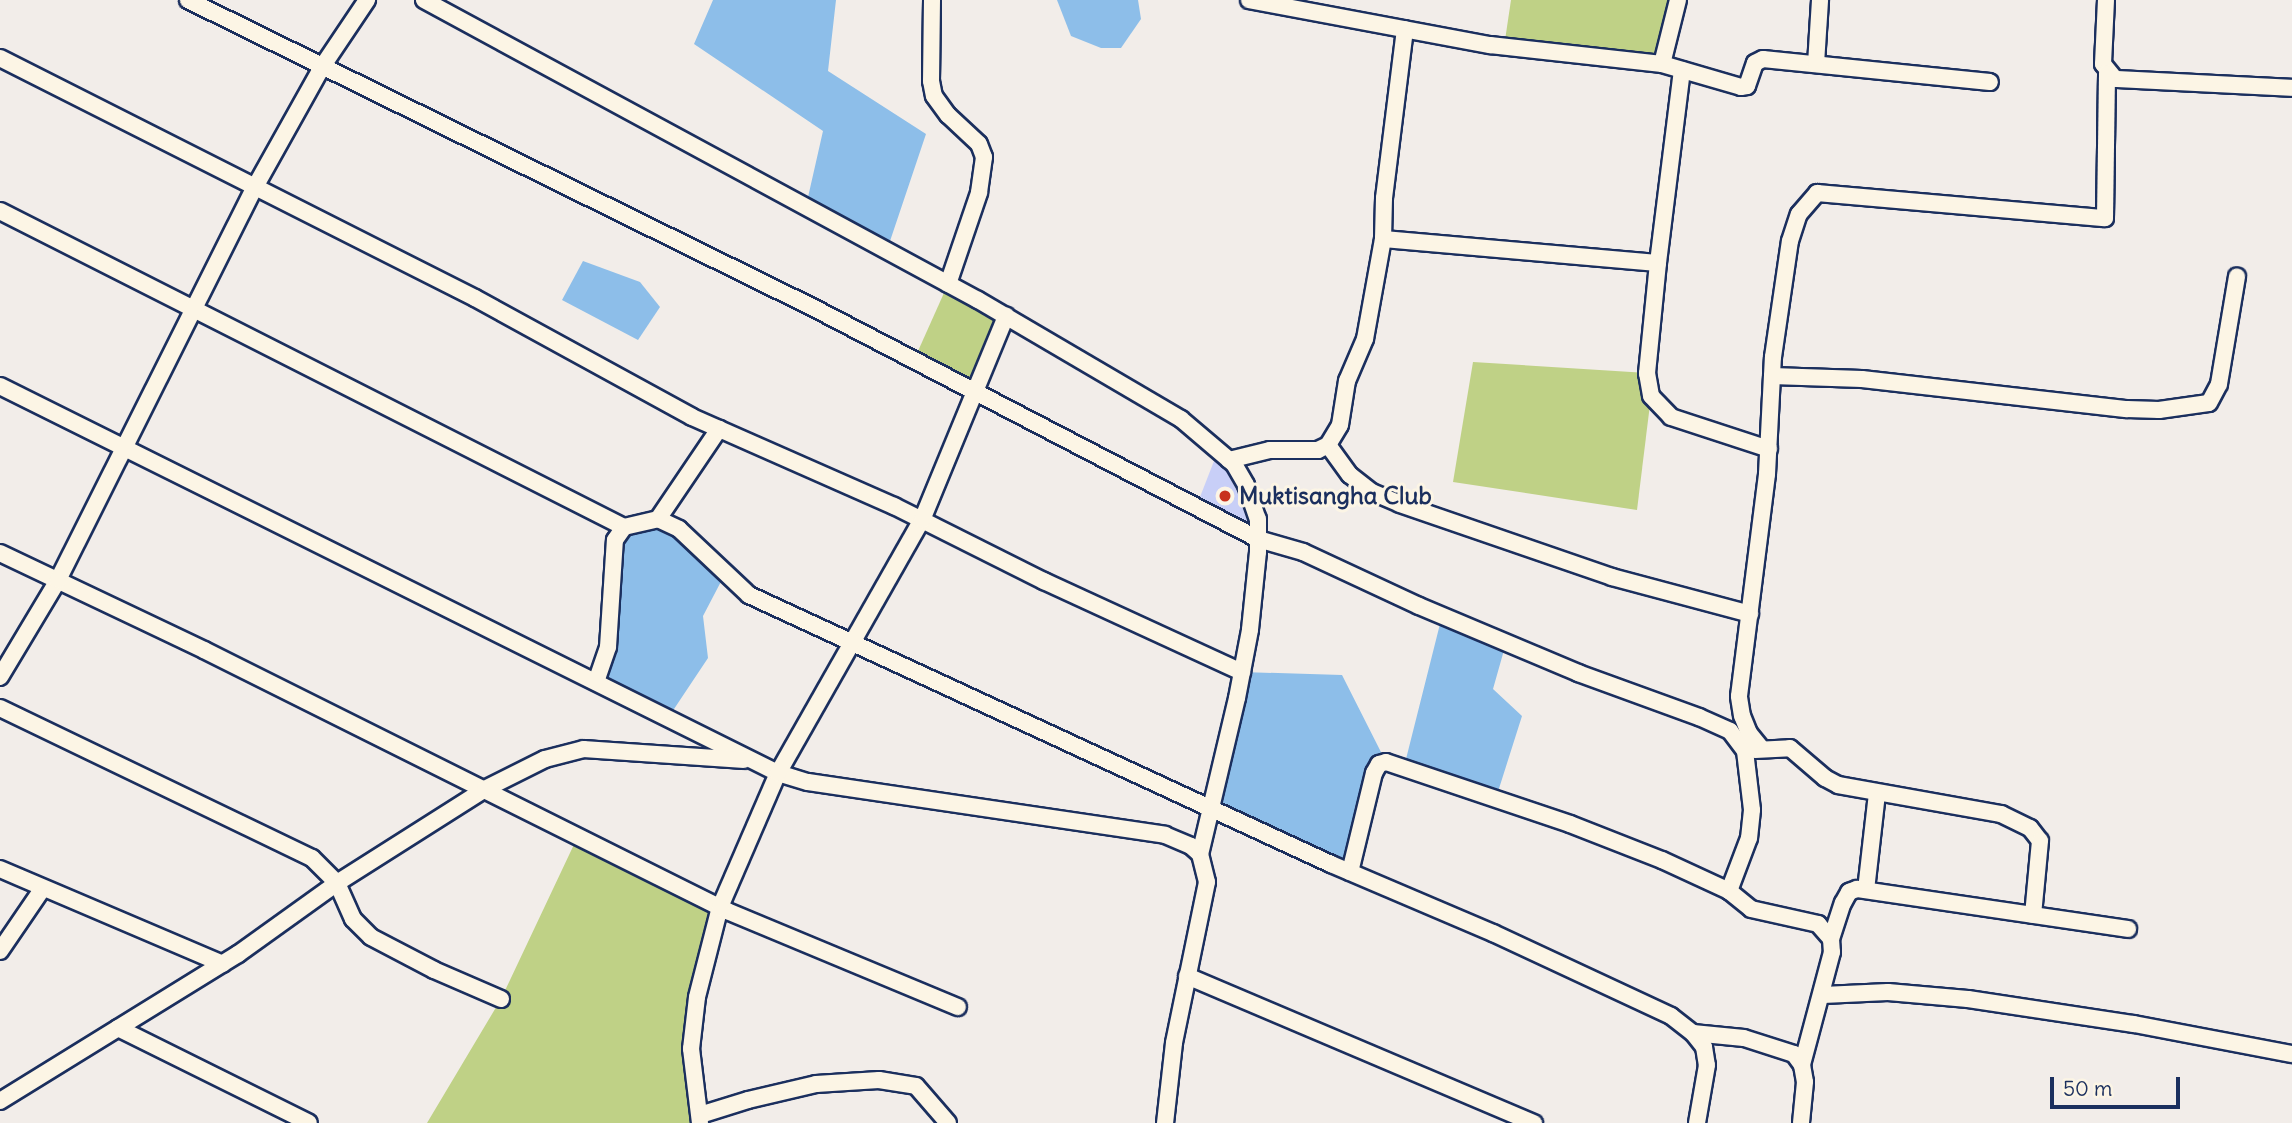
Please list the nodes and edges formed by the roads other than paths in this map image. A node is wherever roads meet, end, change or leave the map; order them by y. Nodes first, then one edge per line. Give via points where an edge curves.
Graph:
1 (188, 0) edge
2 (367, 0) edge
3 (424, 0) edge
4 (932, 0) edge
5 (1249, 0) edge
6 (1678, 0) edge
7 (1820, 0) edge
8 (2106, 0) edge
9 (1405, 29) junction
10 (0, 58) edge
11 (1662, 64) junction
12 (1816, 64) junction
13 (322, 66) junction
14 (1682, 70) junction
15 (2107, 73) junction
16 (1990, 82) dead end
17 (2292, 88) edge
18 (255, 187) junction
19 (0, 211) edge
20 (1382, 239) junction
21 (1658, 263) junction
22 (2237, 277) dead end
23 (948, 284) junction
24 (191, 309) junction
25 (1006, 316) junction
26 (1772, 376) junction
27 (0, 386) edge
28 (973, 391) junction
29 (719, 429) junction
30 (1328, 445) junction
31 (126, 448) junction
32 (1769, 449) junction
33 (1229, 460) junction
34 (658, 519) junction
35 (922, 520) junction
36 (624, 527) junction
37 (1258, 539) junction
38 (0, 553) edge
39 (58, 580) junction
40 (1750, 614) junction
41 (851, 642) junction
42 (1242, 672) junction
43 (0, 677) edge
44 (596, 682) junction
45 (0, 708) edge
46 (1762, 749) junction
47 (1745, 751) junction
48 (754, 760) junction
49 (778, 773) junction
50 (485, 789) junction
51 (1877, 794) junction
52 (1211, 807) junction
53 (1200, 855) junction
54 (0, 869) edge
55 (1350, 872) junction
56 (337, 883) junction
57 (43, 888) junction
58 (1866, 890) junction
59 (1729, 891) junction
60 (720, 907) junction
61 (2033, 915) junction
62 (2129, 929) dead end
63 (1831, 939) junction
64 (0, 951) edge
65 (223, 964) junction
66 (1187, 975) junction
67 (1823, 995) junction
68 (501, 999) dead end
69 (958, 1007) dead end
70 (118, 1028) junction
71 (1693, 1033) junction
72 (2292, 1054) edge
73 (1802, 1065) junction
74 (0, 1101) edge
75 (700, 1119) edge
76 (309, 1123) edge
77 (948, 1123) edge
78 (1165, 1123) edge
79 (1534, 1123) edge
80 (1697, 1123) edge
81 (1801, 1123) edge

1 - 13 street
2 - 13 street
3 - 23 street
4 - 23 street via 934,96 979,144 984,157 979,193
5 - 9 street
6 - 11 street
7 - 12 street
8 - 15 street via 2103,64
9 - 11 street via 1490,45
9 - 20 street
10 - 18 street
11 - 14 street
12 - 14 street via 1763,59 1755,63 1747,86 1741,88
12 - 16 street
13 - 18 street
13 - 28 street
14 - 21 street
15 - 17 street via 2127,82
15 - 26 street via 2105,218 1818,193 1799,214 1790,241
18 - 24 street
18 - 29 street
19 - 24 street
20 - 21 street
20 - 30 street via 1366,339 1347,381 1340,425
21 - 32 street via 1647,373 1651,397 1671,417
22 - 26 street via 2219,384 2209,402 2159,410 2127,409 1862,379
23 - 25 street
24 - 31 street
24 - 36 street
25 - 28 street
25 - 33 street via 1181,419
26 - 32 street
27 - 31 street
28 - 35 street
28 - 37 street
29 - 34 street
29 - 35 street
30 - 33 street via 1318,450 1250,453
30 - 40 street via 1350,475 1372,492 1400,504 1612,577
31 - 39 street
31 - 44 street
32 - 40 street
33 - 37 street via 1247,485 1258,519
34 - 36 street
34 - 41 street via 679,529 750,595
35 - 41 street
35 - 42 street
36 - 44 street via 615,540 608,647
37 - 42 street
37 - 47 street via 1303,552 1578,673 1699,717 1730,731
38 - 39 street
39 - 43 street
39 - 50 street
40 - 46 street via 1739,696 1749,733
41 - 49 street
41 - 52 street
42 - 52 street
44 - 48 street
45 - 56 street via 281,841 312,858
46 - 47 street
46 - 51 street via 1790,748 1838,785
47 - 59 street via 1751,823
48 - 49 street
48 - 50 street via 584,749 545,759
49 - 53 street via 808,782 1165,835
49 - 60 street
50 - 56 street
50 - 60 street
51 - 58 street
51 - 61 street via 2001,814 2031,828 2040,841
52 - 53 street
52 - 55 street
53 - 66 street via 1207,882
54 - 57 street
55 - 59 street via 1374,773 1386,762 1570,824
55 - 71 street via 1608,986 1671,1016
56 - 65 street
56 - 68 street via 354,919 371,937
57 - 64 street
57 - 65 street
58 - 61 street
58 - 63 street via 1849,892
59 - 63 street via 1751,908 1818,924
60 - 69 street
60 - 75 street via 697,997 691,1049
61 - 62 street
63 - 67 street
65 - 70 street
66 - 78 street
66 - 79 street
67 - 72 street via 1888,992 1968,999
67 - 73 street
70 - 74 street
70 - 76 street
71 - 73 street via 1719,1033 1779,1047 1794,1054
71 - 80 street via 1704,1047 1707,1065
73 - 81 street
75 - 77 street via 748,1100 816,1084 879,1080 916,1086

